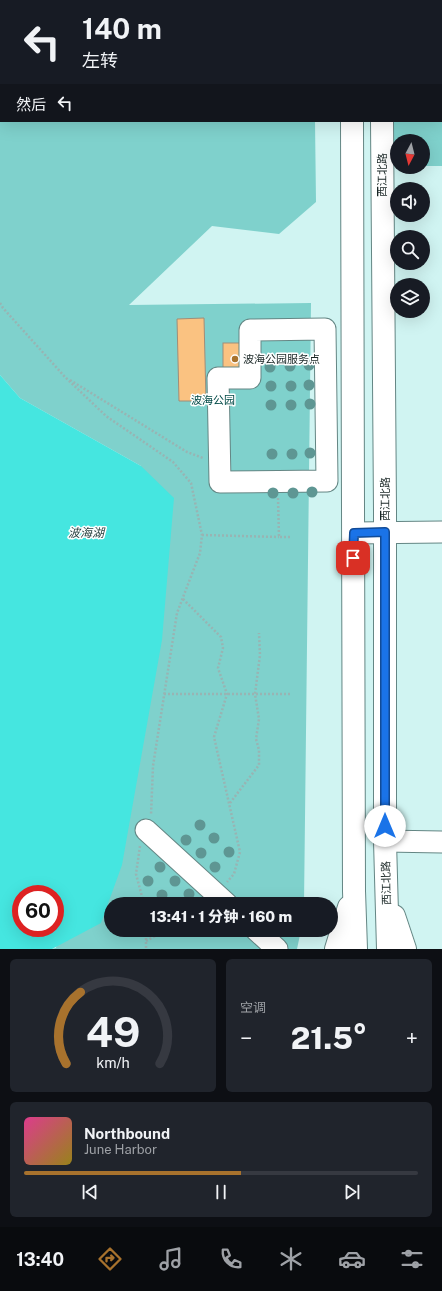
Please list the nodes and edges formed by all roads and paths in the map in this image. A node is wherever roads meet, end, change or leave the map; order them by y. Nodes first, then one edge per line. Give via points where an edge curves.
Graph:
1 (352, 122) edge
2 (382, 122) edge
3 (0, 303) edge
4 (66, 377) junction
5 (219, 462) junction
6 (278, 482) junction
7 (385, 532) junction
8 (442, 532) edge
9 (354, 533) junction
10 (202, 535) junction
11 (279, 538) junction
12 (291, 538) dead end
13 (182, 599) junction
14 (259, 633) dead end
15 (164, 694) junction
16 (227, 694) junction
17 (255, 694) junction
18 (291, 694) dead end
19 (229, 804) junction
20 (146, 830) junction
21 (385, 842) junction
22 (442, 842) edge
23 (386, 890) junction
24 (354, 891) junction
25 (142, 897) edge
26 (220, 897) edge
27 (223, 897) edge
28 (146, 937) edge
29 (153, 937) edge
30 (263, 937) edge
31 (146, 941) junction
32 (146, 949) edge
33 (276, 949) edge
34 (336, 949) edge
35 (356, 949) edge
36 (388, 949) edge
37 (405, 949) edge

1 - 9 main road
2 - 7 main road, 西江北路
3 - 4 path
4 - 5 path via 187,452
4 - 10 path via 106,416 173,462 191,483
5 - 6 street via 220,482
5 - 6 street via 218,378 250,378 250,330 326,329 327,481
6 - 11 path
7 - 8 street
7 - 9 street
7 - 21 main road, 西江北路
9 - 24 main road
10 - 11 path
10 - 13 path via 200,552
11 - 12 path
13 - 15 path via 177,613
13 - 16 path via 221,637 223,648 218,668
14 - 17 path via 260,655
15 - 16 path
15 - 20 path via 153,766 151,816
16 - 17 path
16 - 19 path via 214,737
17 - 18 path
17 - 19 path via 259,719 256,739 259,765
19 - 27 path via 240,852 234,874
20 - 25 path via 138,850 136,874
20 - 26 street
21 - 22 street
21 - 23 main road, 西江北路
23 - 24 main road
23 - 36 main road, 西江北路
23 - 37 main road
24 - 34 main road
24 - 35 main road
28 - 31 path
29 - 31 path
30 - 33 street
31 - 32 path

